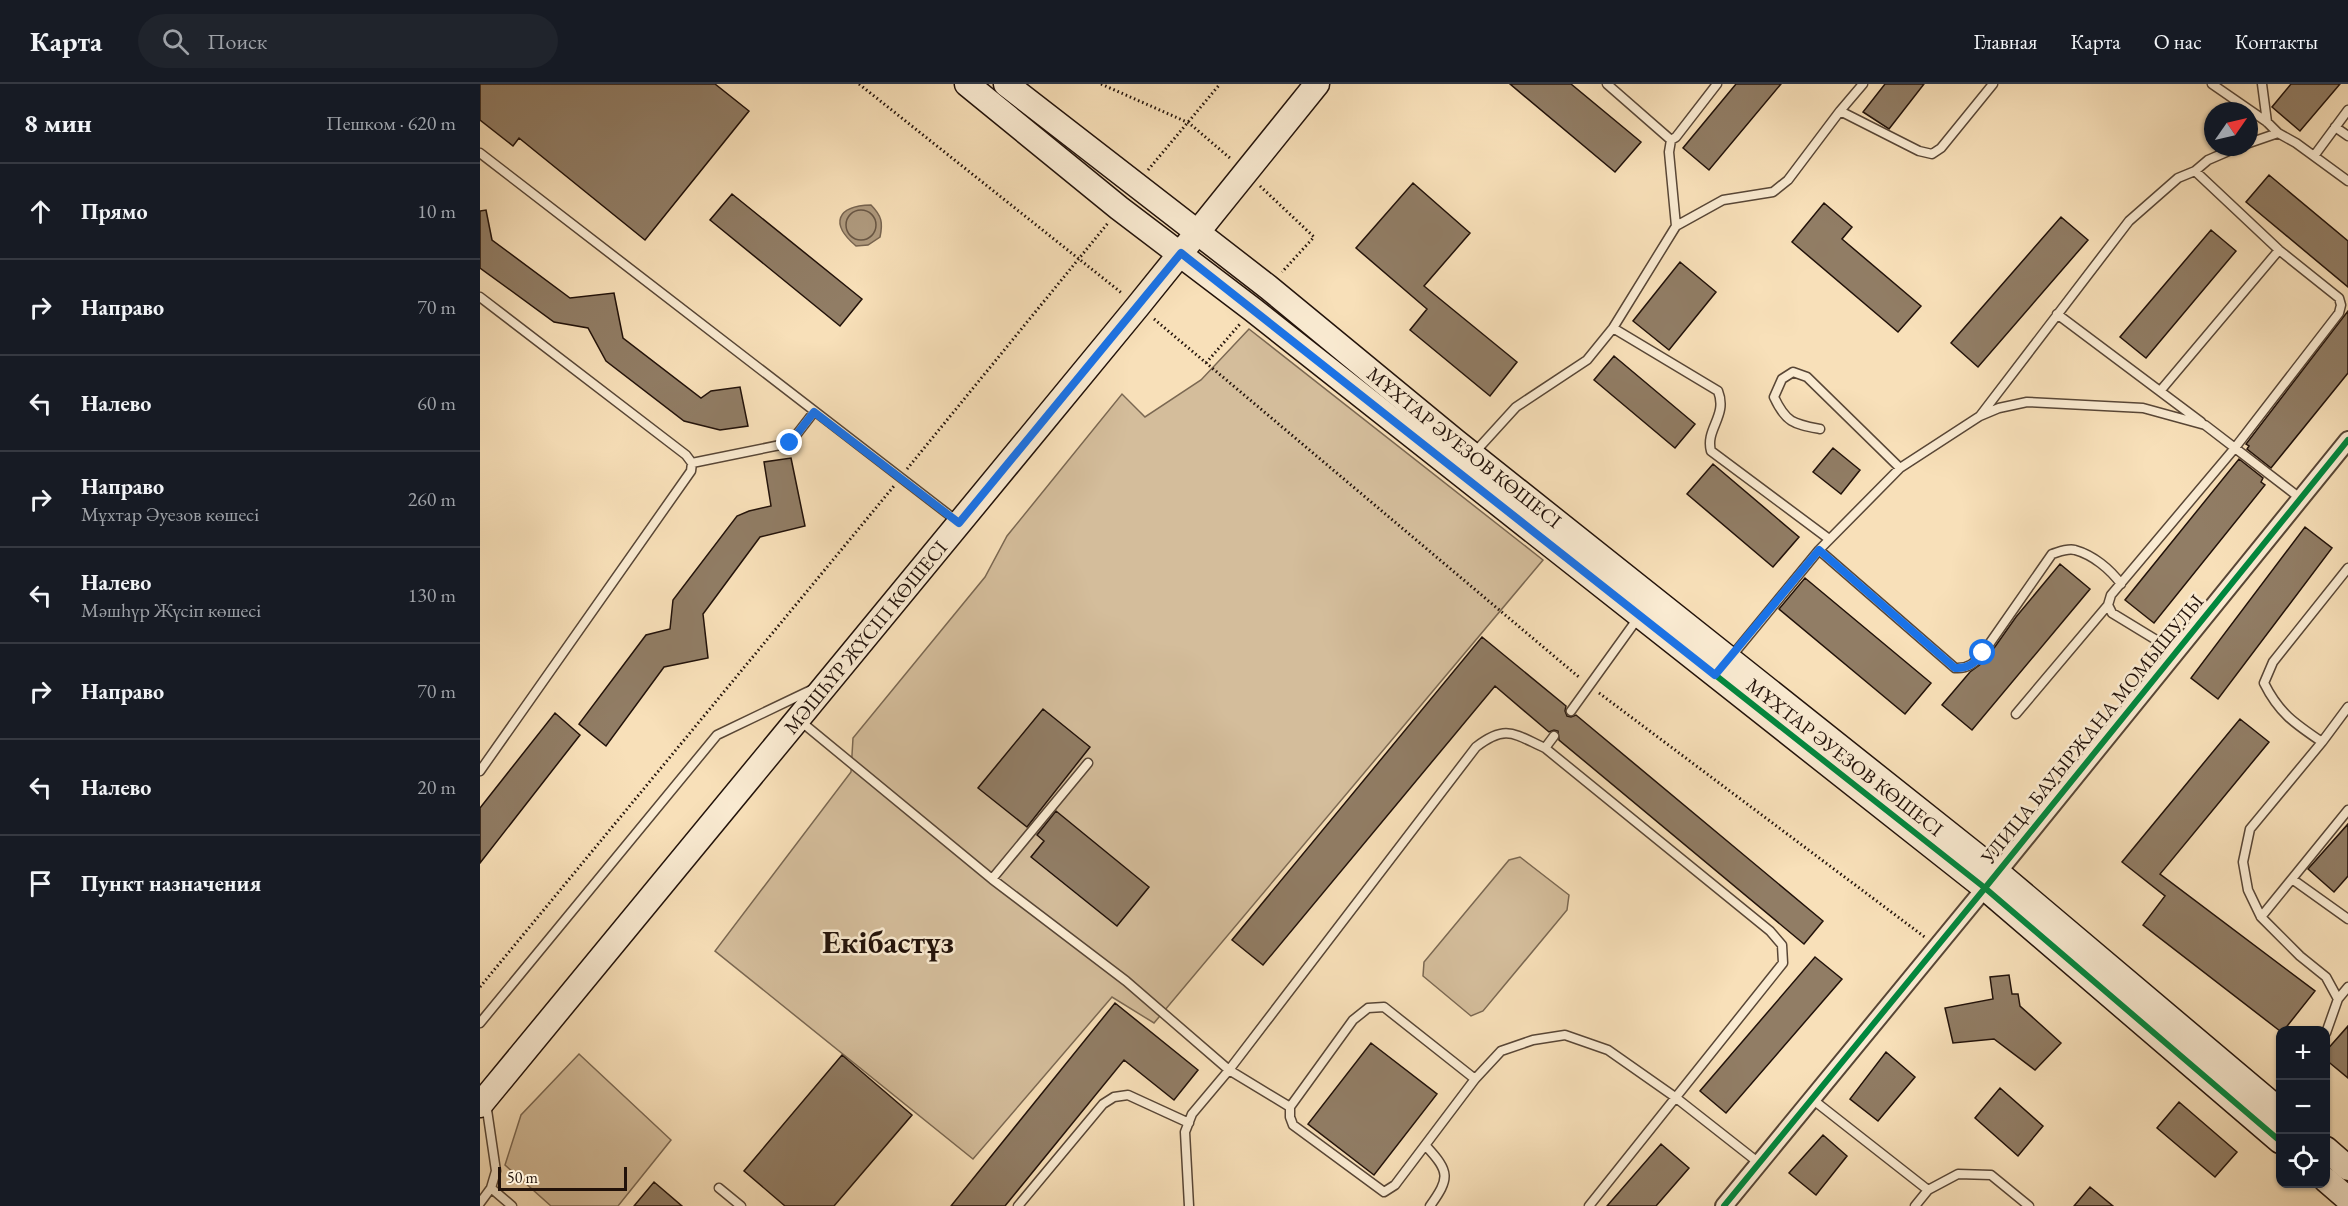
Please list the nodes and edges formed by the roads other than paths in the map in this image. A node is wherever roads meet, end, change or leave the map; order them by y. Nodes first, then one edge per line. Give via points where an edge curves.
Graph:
1 (967, 84) edge
2 (1006, 84) edge
3 (1607, 84) edge
4 (1717, 84) edge
5 (1863, 84) edge
6 (1993, 84) edge
7 (2212, 84) edge
8 (2262, 84) edge
9 (1317, 86) edge
10 (2348, 110) edge
11 (1839, 111) junction
12 (2267, 122) junction
13 (2335, 127) junction
14 (2277, 133) junction
15 (2348, 136) edge
16 (1671, 140) junction
17 (2258, 140) edge
18 (480, 153) edge
19 (2217, 156) edge
20 (2314, 156) junction
21 (2195, 171) junction
22 (2348, 181) edge
23 (1676, 226) junction
24 (1197, 231) junction
25 (2279, 250) junction
26 (1181, 253) junction
27 (480, 297) edge
28 (2057, 314) junction
29 (1613, 328) junction
30 (2161, 390) junction
31 (814, 412) junction
32 (1980, 416) junction
33 (2205, 425) junction
34 (1820, 429) dead end
35 (2348, 440) edge
36 (2234, 449) junction
37 (1473, 455) junction
38 (692, 463) junction
39 (1900, 468) junction
40 (2301, 498) junction
41 (959, 523) junction
42 (1829, 539) junction
43 (1819, 550) junction
44 (2348, 568) edge
45 (2121, 584) junction
46 (2108, 605) junction
47 (1646, 606) junction
48 (2175, 652) junction
49 (1722, 667) junction
50 (828, 682) junction
51 (2348, 707) edge
52 (1571, 711) dead end
53 (2016, 714) dead end
54 (798, 718) junction
55 (1554, 736) dead end
56 (2322, 742) junction
57 (1545, 748) junction
58 (1088, 763) dead end
59 (480, 771) edge
60 (2348, 810) edge
61 (992, 879) junction
62 (2292, 879) junction
63 (1991, 880) junction
64 (2261, 917) junction
65 (2348, 919) edge
66 (2348, 987) edge
67 (2338, 999) junction
68 (481, 1019) edge
69 (2328, 1026) edge
70 (1229, 1070) junction
71 (1475, 1079) junction
72 (1675, 1097) junction
73 (1812, 1099) junction
74 (483, 1102) edge
75 (2276, 1106) edge
76 (1290, 1107) junction
77 (1189, 1123) junction
78 (2276, 1137) edge
79 (1426, 1146) junction
80 (2330, 1153) edge
81 (1759, 1162) junction
82 (2348, 1168) edge
83 (2330, 1184) edge
84 (491, 1188) junction
85 (719, 1188) dead end
86 (1928, 1190) junction
87 (2348, 1199) edge
88 (480, 1203) edge
89 (512, 1206) edge
90 (741, 1206) edge
91 (1018, 1206) edge
92 (1189, 1206) edge
93 (1430, 1206) edge
94 (1589, 1206) edge
95 (1724, 1206) edge
96 (1915, 1206) edge
97 (2029, 1206) edge

1 - 26 street, МҰХТАР ӘУЕЗОВ КӨШЕСІ via 1119,208
2 - 24 street, МҰХТАР ӘУЕЗОВ КӨШЕСІ
3 - 16 lane
4 - 16 lane
5 - 11 lane
6 - 11 lane via 1932,154 1918,151
7 - 12 lane
8 - 12 lane
9 - 24 street, МӘШҺҮР ЖҮСІП КӨШЕСІ
10 - 13 lane
11 - 23 lane via 1788,180 1773,192 1724,200
12 - 14 lane
13 - 15 lane
13 - 20 lane
14 - 17 lane
14 - 20 lane
16 - 23 lane
18 - 31 lane
19 - 21 lane
20 - 22 lane
21 - 25 lane
21 - 28 lane via 2178,178 2129,221
23 - 29 lane
24 - 26 street, МӘШҺҮР ЖҮСІП КӨШЕСІ
24 - 37 street, МҰХТАР ӘУЕЗОВ КӨШЕСІ
25 - 30 lane
25 - 36 lane via 2339,298 2341,305
26 - 41 street, МӘШҺҮР ЖҮСІП КӨШЕСІ
26 - 47 street, МҰХТАР ӘУЕЗОВ КӨШЕСІ
27 - 38 lane
28 - 30 lane
28 - 32 lane
29 - 37 lane via 1587,360 1516,407
29 - 42 lane via 1718,391 1722,401 1708,442 1710,451
30 - 33 lane
31 - 38 lane via 790,443
31 - 41 lane
32 - 33 lane via 2027,402 2143,408
32 - 39 lane
33 - 36 lane
34 - 39 lane via 1796,425 1782,414 1774,397 1782,379 1793,372 1807,377
35 - 40 street, УЛИЦА БАУЫРЖАНА МОМЫШУЛЫ
36 - 40 lane
36 - 45 lane
37 - 47 street, МҰХТАР ӘУЕЗОВ КӨШЕСІ
38 - 59 lane via 691,471
39 - 42 lane
40 - 48 street, УЛИЦА БАУЫРЖАНА МОМЫШУЛЫ
41 - 50 street, МӘШҺҮР ЖҮСІП КӨШЕСІ
42 - 43 lane
43 - 45 lane via 1955,668 1964,669 1983,653 2052,555 2074,550 2109,569
43 - 49 lane
44 - 56 lane via 2274,662 2264,682 2275,704
45 - 46 lane
46 - 48 lane via 2112,614
46 - 53 lane
47 - 49 street, МҰХТАР ӘУЕЗОВ КӨШЕСІ
47 - 52 lane
48 - 63 street, УЛИЦА БАУЫРЖАНА МОМЫШУЛЫ
49 - 63 street, МҰХТАР ӘУЕЗОВ КӨШЕСІ
50 - 54 street, МӘШҺҮР ЖҮСІП КӨШЕСІ
50 - 68 lane via 717,735
51 - 56 lane
54 - 61 lane
54 - 74 street, МӘШҺҮР ЖҮСІП КӨШЕСІ
55 - 57 lane
56 - 64 lane via 2250,829 2243,862 2248,890
57 - 70 lane via 1509,732 1490,736 1476,747
57 - 72 lane via 1770,931 1782,945 1783,963
58 - 61 lane
60 - 62 lane
61 - 70 lane via 1126,981
62 - 64 lane
62 - 65 lane
63 - 73 street, УЛИЦА БАУЫРЖАНА МОМЫШУЛЫ
63 - 75 street, МҰХТАР ӘУЕЗОВ КӨШЕСІ
63 - 78 street, МҰХТАР ӘУЕЗОВ КӨШЕСІ
64 - 67 lane via 2326,977
66 - 67 lane
67 - 69 lane
70 - 76 lane
70 - 77 lane via 1192,1114
71 - 72 lane via 1501,1051 1565,1035 1608,1050
71 - 76 lane via 1384,1007 1368,1008 1353,1020
71 - 79 lane
72 - 81 lane
72 - 94 lane
73 - 81 street, УЛИЦА БАУЫРЖАНА МОМЫШУЛЫ
73 - 86 lane
74 - 84 lane via 496,1172
76 - 79 lane via 1293,1125 1384,1192 1395,1185
77 - 91 lane via 1128,1095 1114,1097 1103,1104
77 - 92 lane via 1185,1132
79 - 93 lane via 1441,1162 1444,1178 1444,1186
80 - 82 street
81 - 95 street, УЛИЦА БАУЫРЖАНА МОМЫШУЛЫ
83 - 87 street
84 - 88 lane
84 - 89 lane
85 - 90 lane
86 - 96 lane
86 - 97 lane via 1958,1174 1992,1175

